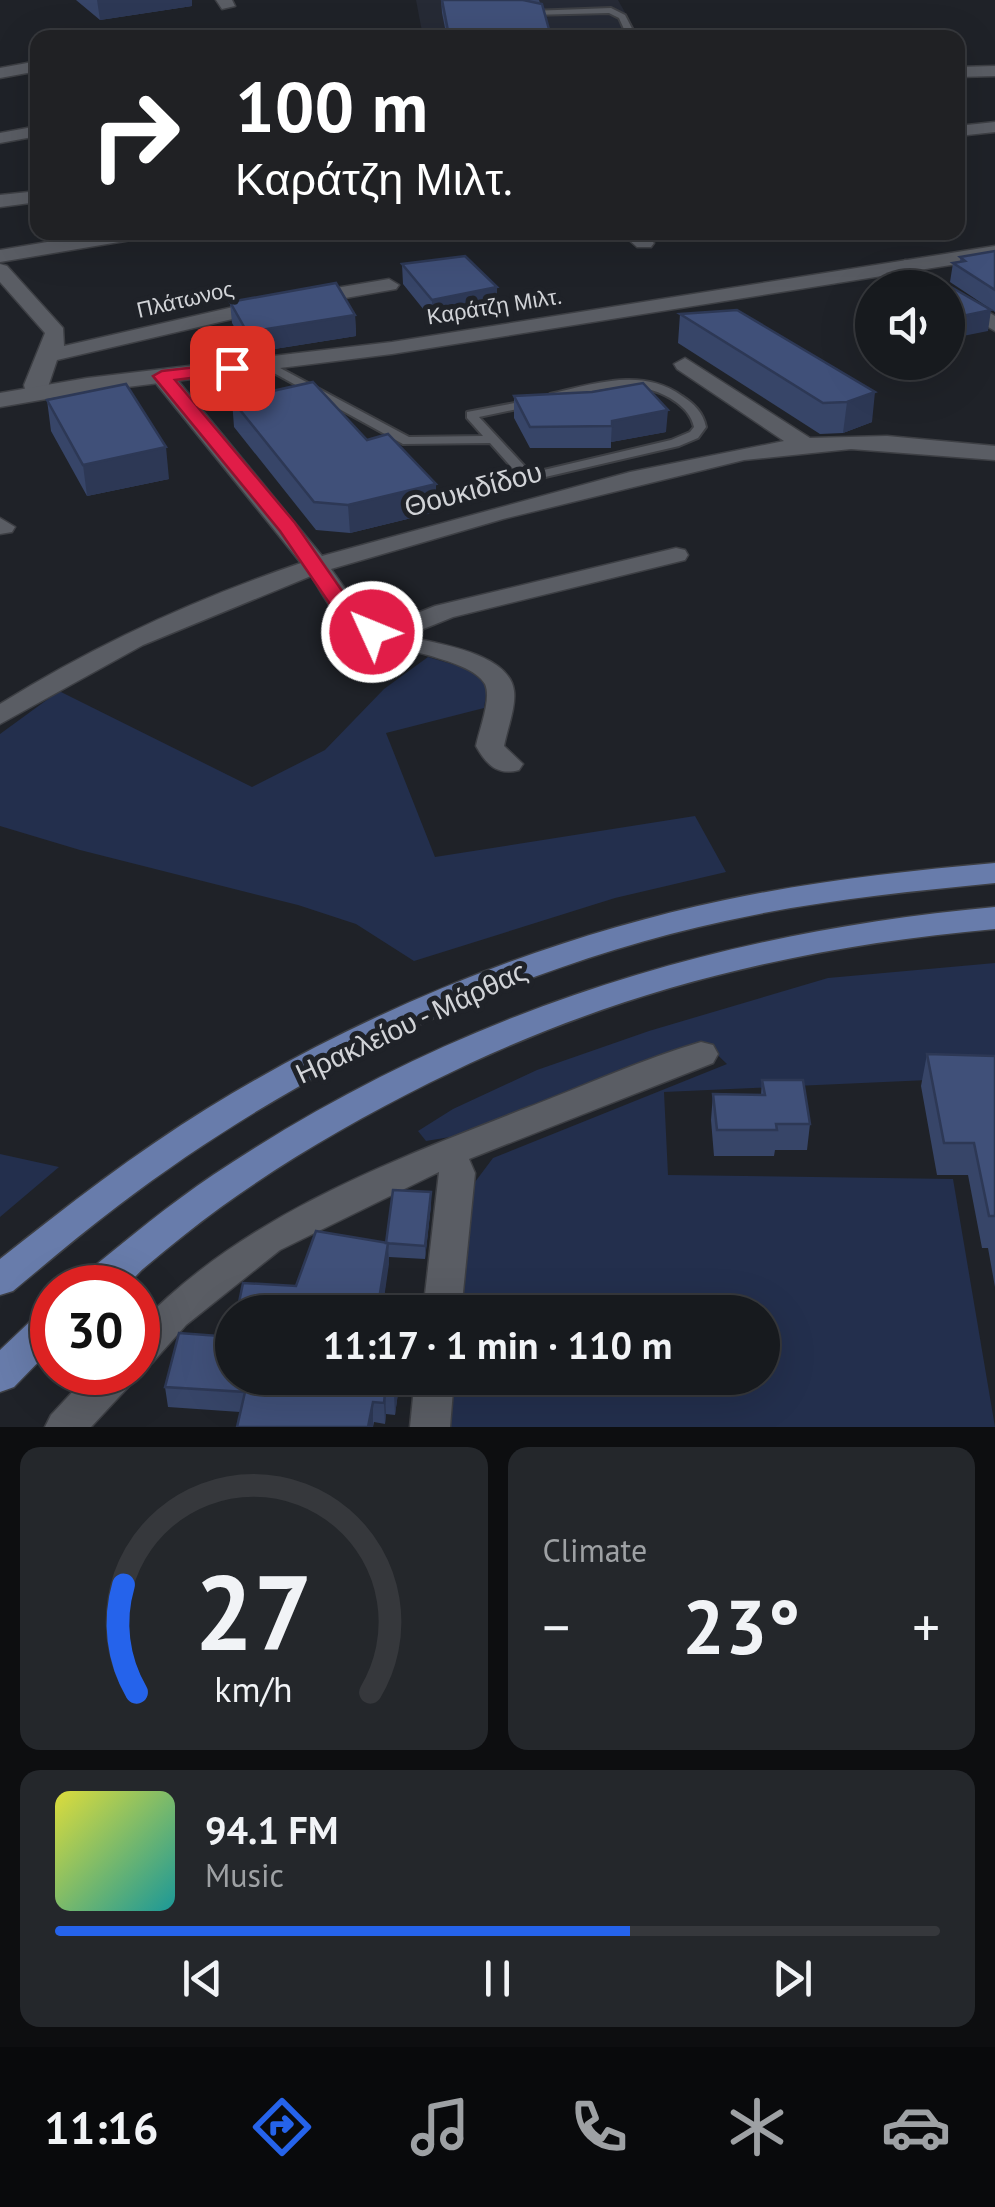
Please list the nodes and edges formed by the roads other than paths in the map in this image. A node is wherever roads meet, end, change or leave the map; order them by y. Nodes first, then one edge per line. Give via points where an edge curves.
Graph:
1 (530, 12) edge
2 (629, 30) edge
3 (30, 67) edge
4 (995, 71) edge
5 (965, 72) edge
6 (0, 73) edge
7 (995, 127) edge
8 (965, 130) edge
9 (30, 132) edge
10 (0, 138) edge
11 (30, 197) edge
12 (0, 201) edge
13 (95, 240) edge
14 (995, 252) edge
15 (0, 256) edge
16 (905, 266) junction
17 (0, 270) edge
18 (911, 270) edge
19 (389, 284) dead end
20 (965, 305) edge
21 (995, 325) edge
22 (51, 356) junction
23 (267, 364) junction
24 (685, 364) dead end
25 (162, 376) junction
26 (34, 393) junction
27 (0, 400) edge
28 (493, 439) junction
29 (807, 446) junction
30 (995, 452) edge
31 (676, 555) dead end
32 (313, 566) junction
33 (382, 636) junction
34 (0, 716) edge
35 (508, 764) dead end
36 (995, 873) edge
37 (995, 918) edge
38 (701, 1054) dead end
39 (448, 1153) junction
40 (123, 1265) edge
41 (0, 1280) edge
42 (444, 1295) edge
43 (160, 1328) edge
44 (30, 1346) edge
45 (0, 1375) edge
46 (95, 1395) edge
47 (433, 1395) edge
48 (65, 1427) edge
49 (430, 1427) edge

1 - 2 lane via 611,10
3 - 6 street
4 - 5 street
7 - 8 street
9 - 10 street
11 - 12 street
13 - 15 street
14 - 16 street, Καράτζη Μιλτ.
16 - 18 street
16 - 23 street, Καράτζη Μιλτ.
17 - 22 street via 54,328
19 - 22 street, Πλάτωνος
20 - 21 street
22 - 26 street
23 - 25 street, Καράτζη Μιλτ.
23 - 28 lane via 407,441
24 - 29 street
25 - 26 street, Καράτζη Μιλτ.
25 - 32 street
26 - 27 street, Καράτζη Μιλτ.
28 - 28 lane via 471,415 632,382 674,393 700,421 685,439 528,477
29 - 30 street, Θουκιδίδου via 864,442
29 - 32 street, Θουκιδίδου via 624,481
31 - 33 street via 444,611
32 - 33 street via 355,620
32 - 34 street, Θουκιδίδου via 126,642
33 - 35 street via 473,662 495,676 501,692 490,746
36 - 41 main road, Ηρακλείου - Μάρθας via 884,882 752,904 628,934 495,977 354,1043 202,1128 86,1209
37 - 40 main road, Ηρακλείου - Μάρθας via 870,929 778,946 560,1012 306,1133 208,1197
38 - 39 street
39 - 42 street via 457,1173
39 - 43 street via 267,1240
44 - 45 main road
46 - 48 street
47 - 49 street

